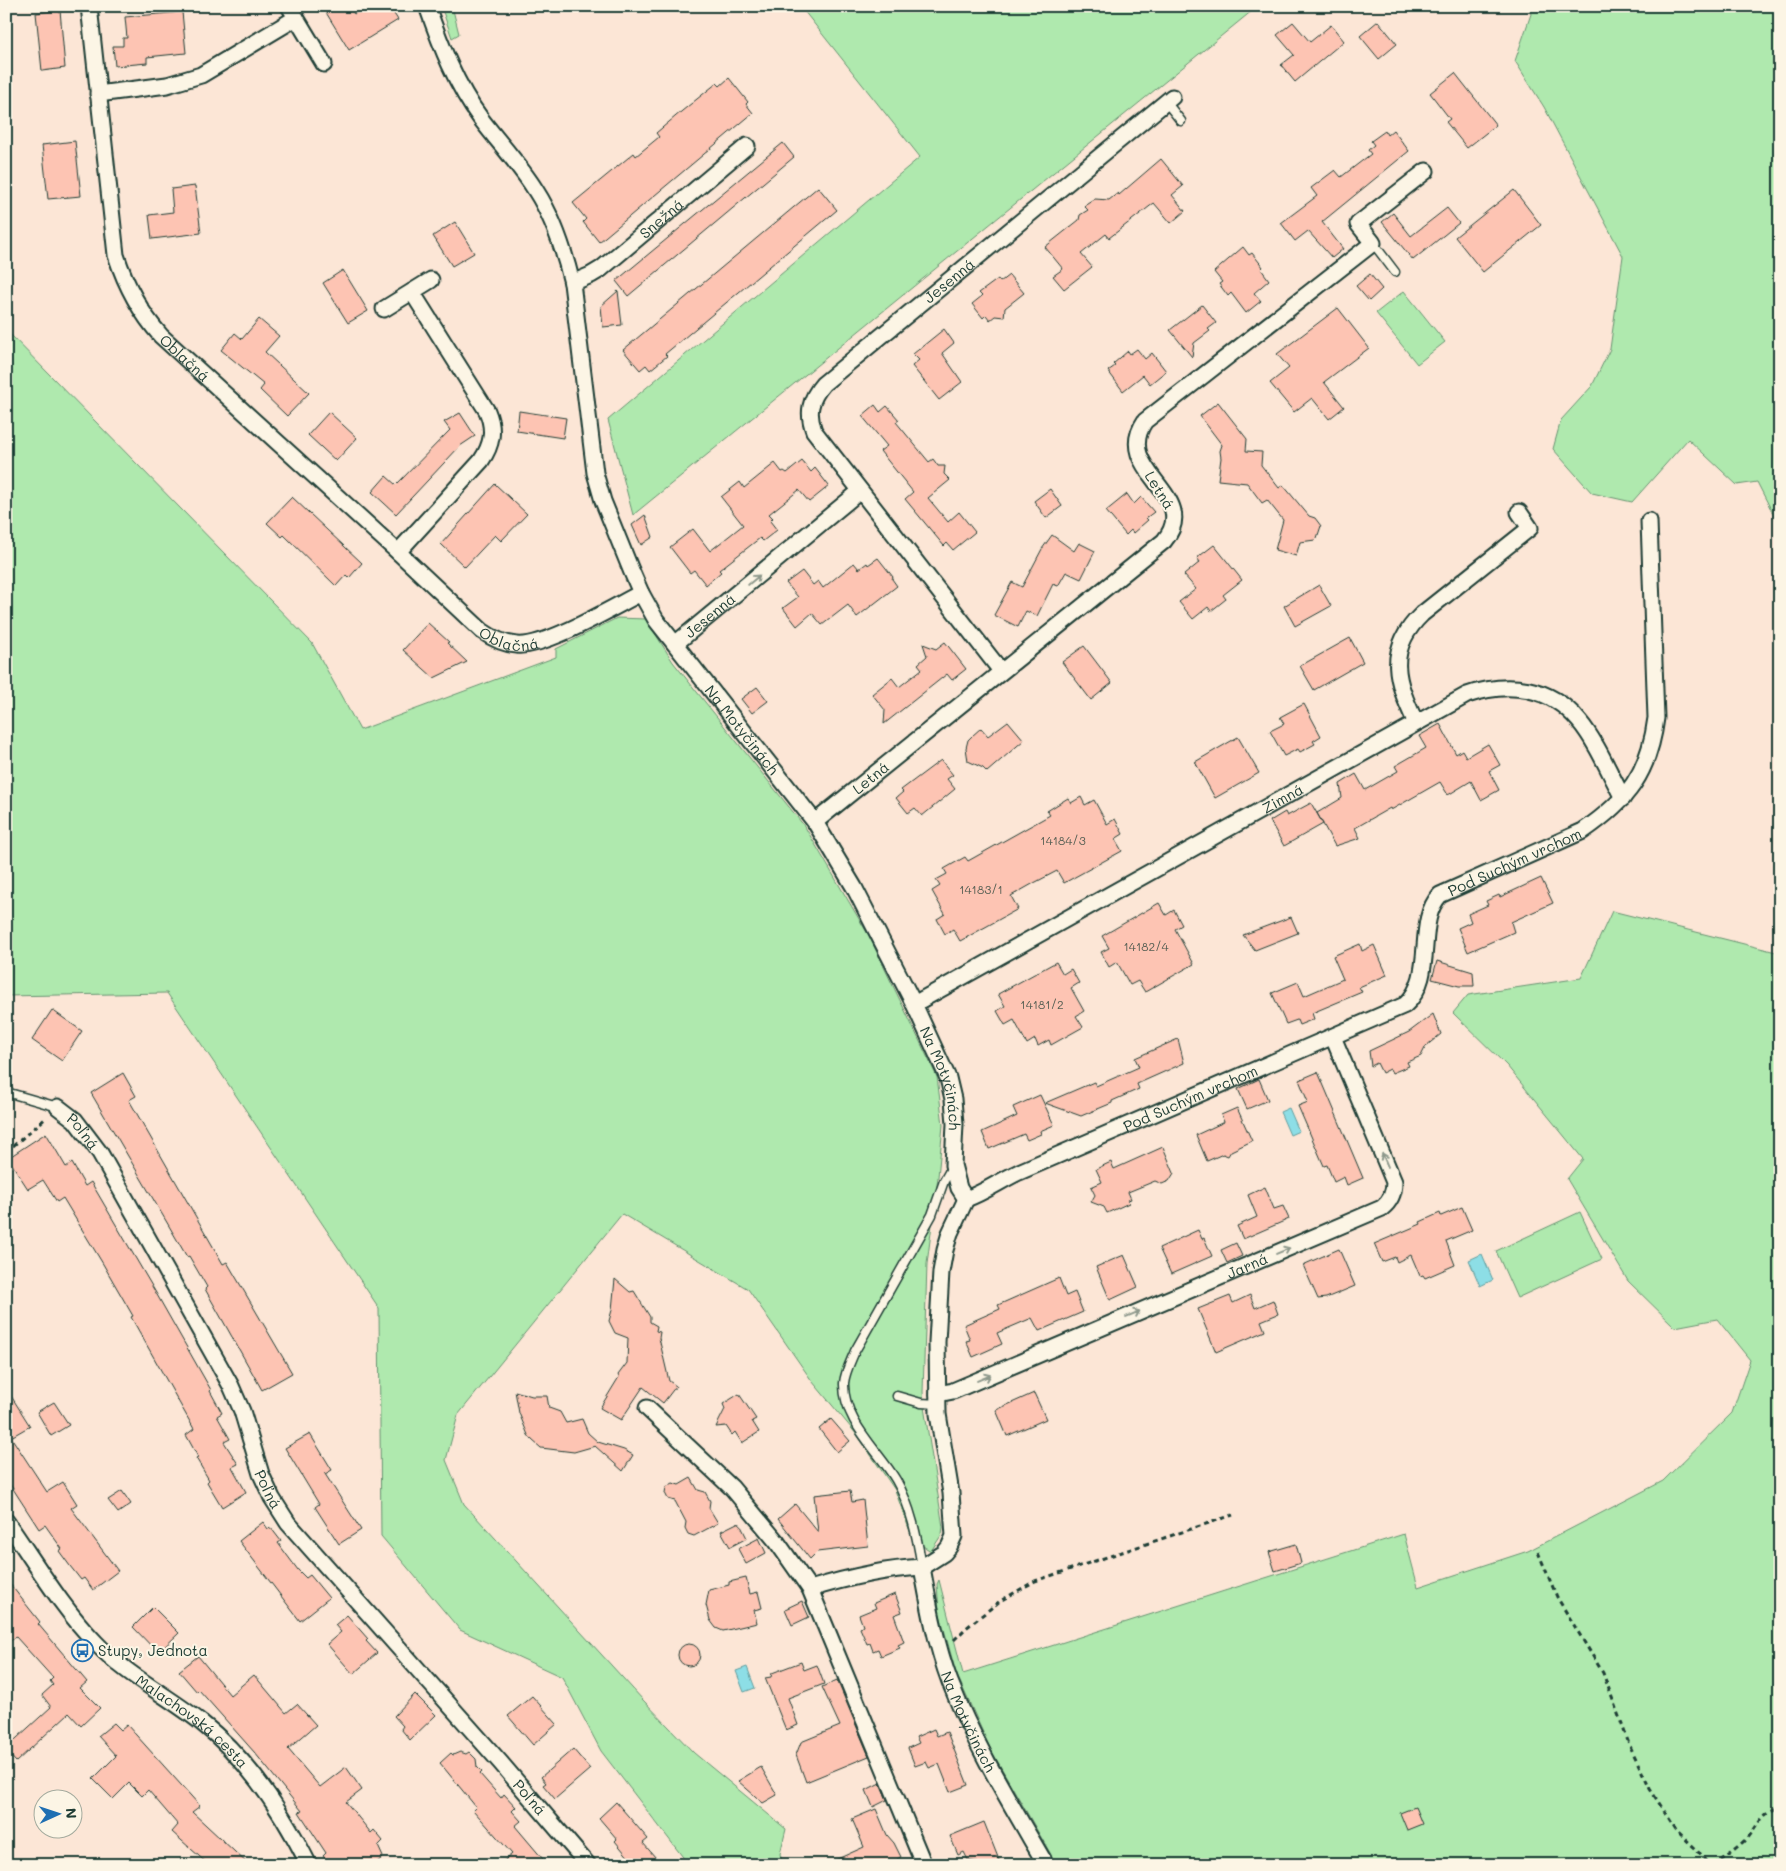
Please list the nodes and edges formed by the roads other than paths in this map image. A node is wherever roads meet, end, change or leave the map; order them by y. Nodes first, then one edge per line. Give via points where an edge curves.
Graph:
1 (89, 6) edge
2 (427, 6) edge
3 (293, 12) edge
4 (324, 64) dead end
5 (98, 94) junction
6 (1169, 99) joint
7 (1181, 121) dead end
8 (747, 146) dead end
9 (1426, 171) dead end
10 (1373, 243) junction
11 (1395, 272) dead end
12 (431, 280) dead end
13 (572, 282) junction
14 (412, 292) junction
15 (384, 310) dead end
16 (860, 491) junction
17 (1519, 512) dead end
18 (1650, 521) dead end
19 (398, 552) junction
20 (641, 593) junction
21 (676, 644) junction
22 (1001, 671) junction
23 (1416, 723) junction
24 (1623, 798) junction
25 (815, 822) junction
26 (914, 1004) junction
27 (1333, 1037) junction
28 (6, 1092) edge
29 (58, 1107) joint
30 (953, 1165) junction
31 (966, 1200) junction
32 (897, 1396) dead end
33 (938, 1399) junction
34 (647, 1408) dead end
35 (6, 1521) edge
36 (922, 1567) junction
37 (810, 1589) junction
38 (309, 1865) edge
39 (588, 1865) edge
40 (924, 1865) edge
41 (1046, 1865) edge

1 - 5 street, Oblačná
2 - 13 street, Na Motyčinách via 440,45 458,82 480,118 536,190 550,216
3 - 4 street
3 - 5 street via 201,75 167,85
5 - 19 street, Oblačná via 116,255 144,317 173,348
6 - 7 lane
6 - 16 street, Jesenná via 816,391 810,408 814,431
8 - 13 street, Snežná via 601,269
9 - 10 street via 1358,224
10 - 11 lane
10 - 22 street, Letná via 1145,421 1138,436 1138,451 1172,505 1173,528 1164,541
12 - 14 street
13 - 20 street, Na Motyčinách via 595,473 603,501
14 - 15 street
14 - 19 street via 487,412 492,436 481,461
21 -> 16 street, Jesenná
16 - 22 street, Jesenná
17 - 23 street via 1530,528 1422,614 1405,635 1398,657 1398,676
18 - 24 street, Pod Suchým vrchom via 1656,718 1646,763
19 - 20 street, Oblačná via 482,631 494,639 517,645 548,639
20 - 21 street, Na Motyčinách via 656,620
21 - 25 street, Na Motyčinách
22 - 25 street, Letná
23 - 24 street, Zimná via 1484,689 1515,687 1545,695 1570,710 1580,722
23 - 26 street, Zimná
24 - 27 street, Pod Suchým vrchom via 1583,831 1440,895 1431,907 1420,984 1412,999 1397,1010
25 - 26 street, Na Motyčinách via 854,887
26 - 30 street, Na Motyčinách via 948,1078 955,1124
27 - 31 street, Pod Suchým vrchom via 1019,1172
33 -> 27 street, Jarná via 1387,1204 1393,1194 1394,1182
28 - 29 lane, Poľná
29 - 39 street, Poľná via 75,1120 100,1153 231,1386 242,1410 261,1474 288,1523
30 - 31 street, Na Motyčinách
30 - 36 lane via 932,1215 855,1351 844,1383 846,1400 859,1428 897,1481 917,1534
31 - 33 street via 950,1233 941,1272
32 - 33 lane via 921,1403
33 - 36 street via 954,1536 944,1553
34 - 37 street via 732,1488 777,1542
35 - 38 street, Malachovská cesta via 66,1608 96,1643 123,1668 224,1741 294,1834
36 - 37 street via 896,1568
36 - 41 street, Na Motyčinách via 931,1622 966,1720
37 - 40 street

